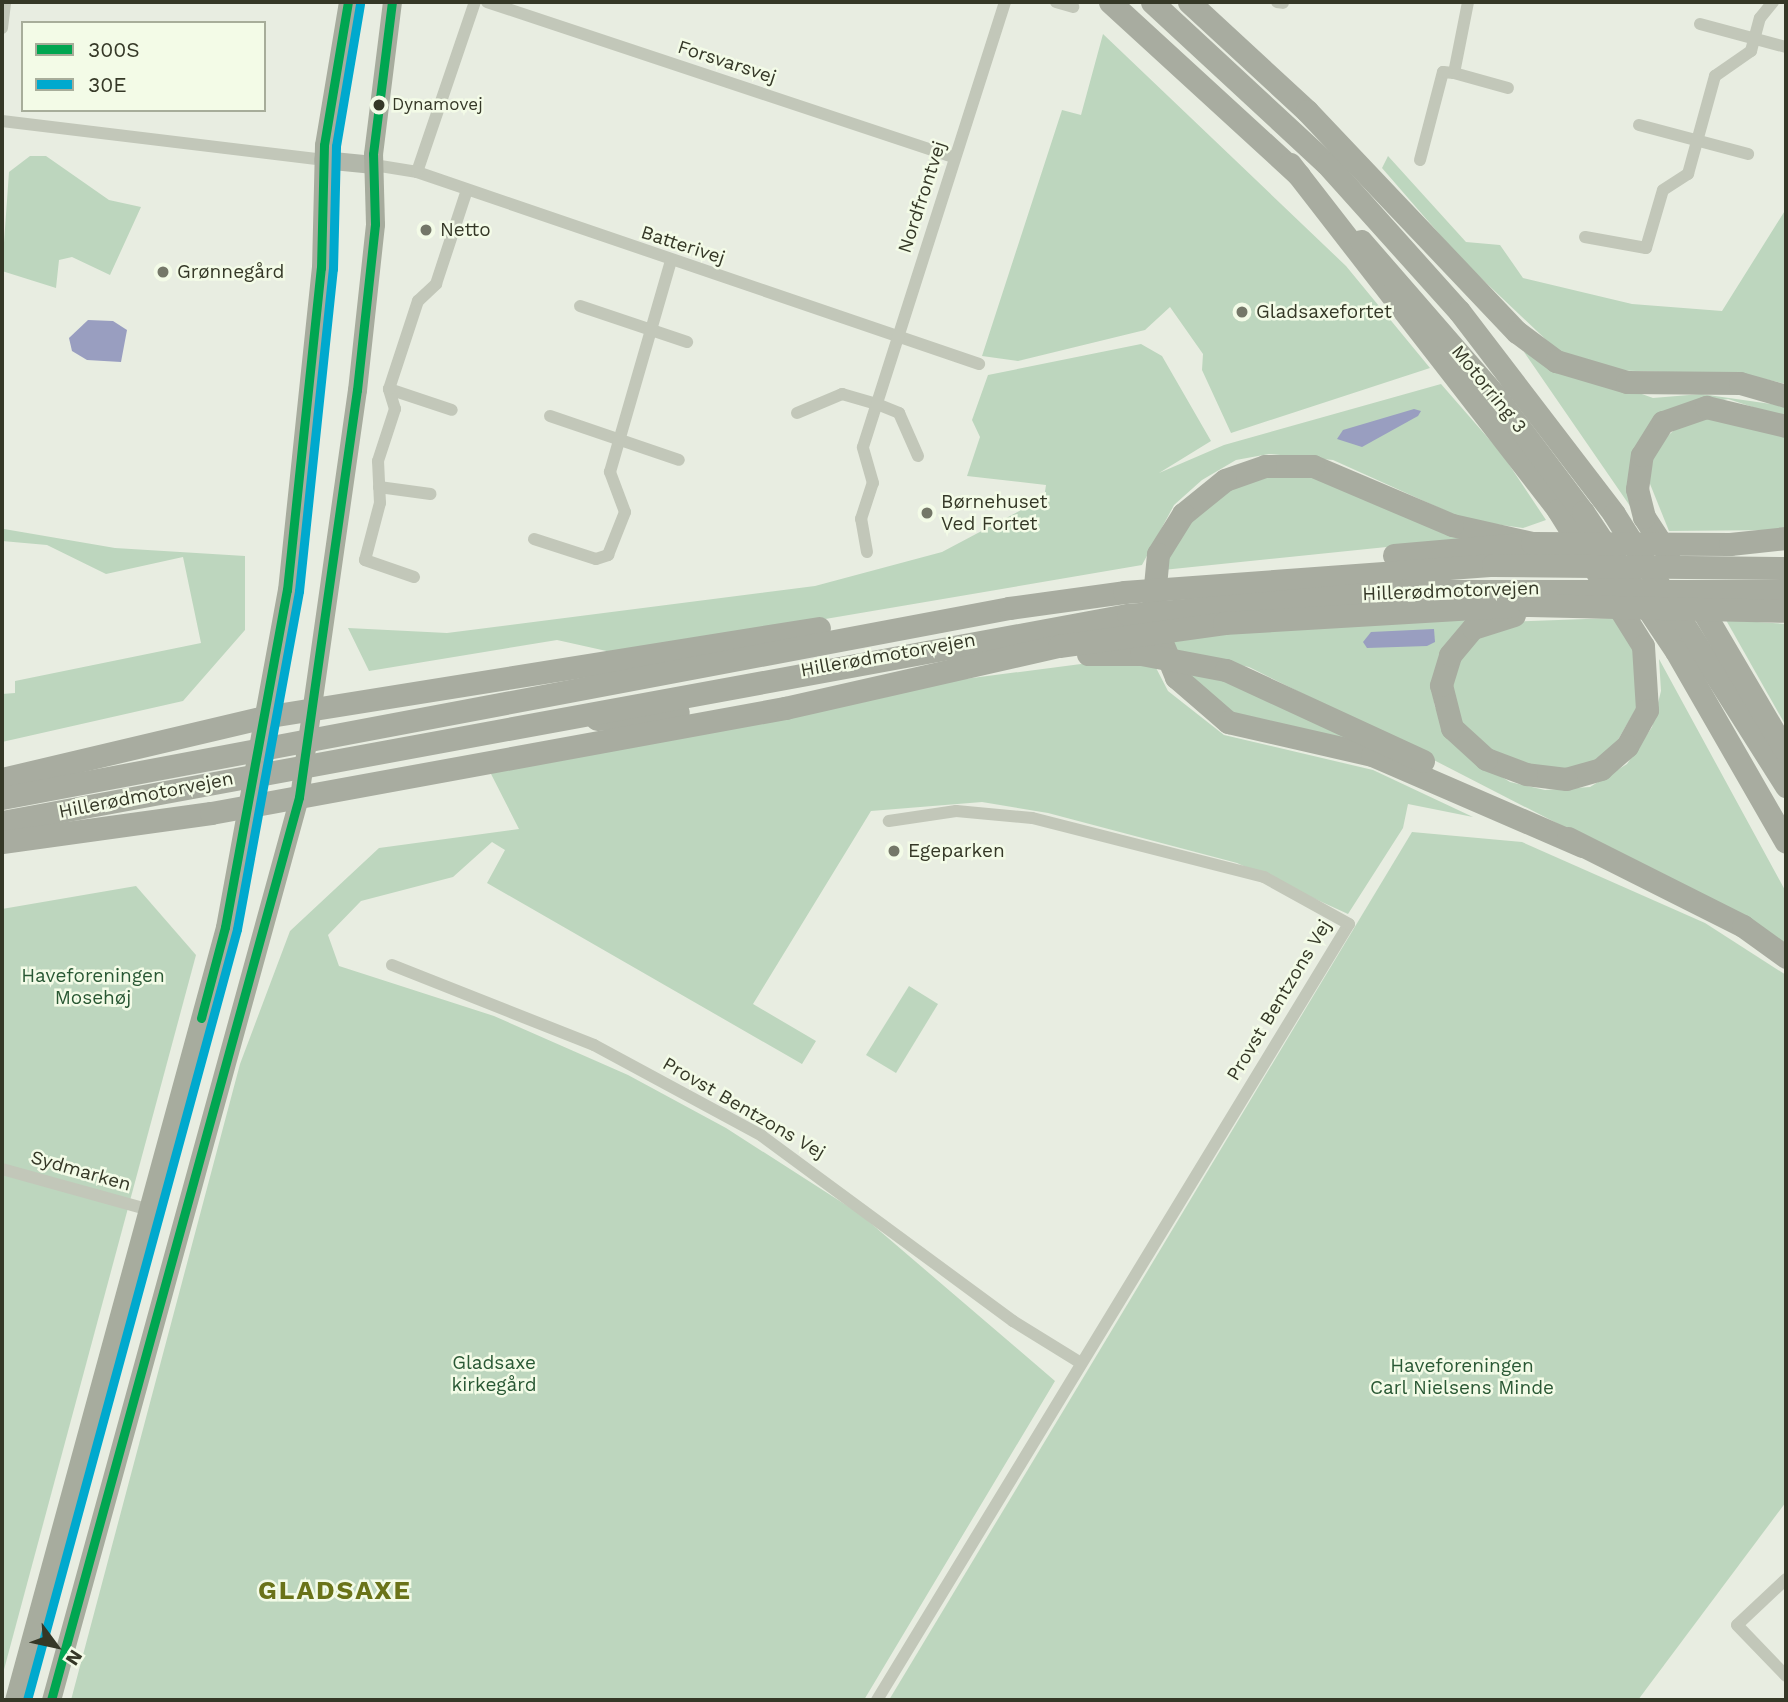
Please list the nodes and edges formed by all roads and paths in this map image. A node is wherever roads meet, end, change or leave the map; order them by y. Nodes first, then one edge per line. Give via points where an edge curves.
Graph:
1 (5, 2) edge
2 (348, 2) edge
3 (391, 2) edge
4 (475, 2) edge
5 (487, 2) edge
6 (1005, 2) edge
7 (1056, 2) edge
8 (1110, 2) edge
9 (1152, 2) edge
10 (1189, 2) edge
11 (1468, 2) edge
12 (1773, 2) edge
13 (1073, 7) dead end
14 (1700, 24) dead end
15 (2, 28) edge
16 (1754, 39) junction
17 (1786, 47) edge
18 (1454, 73) junction
19 (1508, 88) dead end
20 (2, 121) edge
21 (1639, 124) dead end
22 (1697, 141) junction
23 (1748, 154) dead end
24 (955, 158) junction
25 (323, 160) junction
26 (1420, 160) dead end
27 (1290, 164) junction
28 (374, 165) junction
29 (417, 172) junction
30 (466, 193) junction
31 (1416, 227) junction
32 (1585, 237) dead end
33 (671, 261) junction
34 (580, 306) dead end
35 (649, 329) junction
36 (898, 336) junction
37 (687, 342) dead end
38 (979, 364) dead end
39 (389, 389) junction
40 (1786, 396) edge
41 (877, 404) junction
42 (452, 410) dead end
43 (797, 413) dead end
44 (550, 416) dead end
45 (1786, 426) edge
46 (1559, 435) junction
47 (621, 440) junction
48 (918, 456) dead end
49 (679, 460) dead end
50 (379, 487) junction
51 (431, 494) dead end
52 (1786, 538) edge
53 (534, 539) dead end
54 (1532, 543) junction
55 (1730, 544) junction
56 (1786, 551) edge
57 (867, 552) dead end
58 (1786, 568) edge
59 (414, 577) dead end
60 (1274, 577) junction
61 (1786, 591) edge
62 (1009, 608) junction
63 (1567, 608) junction
64 (1786, 611) edge
65 (1011, 660) junction
66 (852, 690) junction
67 (306, 714) junction
68 (545, 719) junction
69 (265, 723) junction
70 (1786, 752) edge
71 (2, 779) edge
72 (1786, 786) edge
73 (299, 792) junction
74 (2, 798) edge
75 (257, 801) junction
76 (889, 821) dead end
77 (2, 822) edge
78 (2, 842) edge
79 (1786, 842) edge
80 (1582, 846) junction
81 (1786, 957) edge
82 (392, 965) dead end
83 (2, 1169) edge
84 (150, 1210) junction
85 (1081, 1363) junction
86 (1786, 1578) edge
87 (1786, 1676) edge
88 (14, 1700) edge
89 (51, 1700) edge
90 (877, 1700) edge

1 - 15 street
2 - 25 main road
3 - 28 main road
4 - 29 street
5 - 24 street, Forsvarsvej
6 - 24 street, Nordfrontvej
7 - 13 street
8 - 27 highway, Motorring 3
9 - 46 highway, Motorring 3 via 1327,164
10 - 31 highway via 1307,111
11 - 18 street
12 - 16 street
14 - 16 street
16 - 17 street
16 - 22 street via 1751,51 1715,76
18 - 19 street
18 - 26 street via 1443,72
20 - 25 street
21 - 22 street
22 - 23 street
22 - 32 street via 1688,174 1662,190 1646,248
24 - 36 street, Nordfrontvej
25 - 28 street
25 - 69 main road via 321,268 287,590
27 - 63 highway via 1558,510 1643,646 1647,710 1614,760 1566,779 1526,775 1486,759 1460,738 1444,707 1441,685 1450,655 1487,621
27 - 79 highway, Motorring 3 via 1495,395 1583,512 1676,651
28 - 29 street, Batterivej
28 - 67 main road via 372,252
29 - 30 street, Batterivej
30 - 33 street, Batterivej
30 - 39 street via 436,284 418,301
31 - 40 highway via 1517,332 1556,361 1628,382 1740,383
31 - 46 highway via 1517,359
33 - 35 street
33 - 36 street, Batterivej
34 - 35 street
35 - 37 street
35 - 47 street
36 - 38 street, Batterivej
36 - 41 street, Nordfrontvej
39 - 42 street
39 - 50 street via 395,410 378,461
41 - 43 street via 842,394
41 - 48 street via 899,413
41 - 57 street, Nordfrontvej via 863,447 873,483 861,519
44 - 47 street
45 - 70 highway via 1724,408 1676,414 1642,455 1637,489 1644,517
46 - 72 highway, Motorring 3 via 1709,656
47 - 49 street
47 - 53 street via 610,472 625,512 608,555 596,559
50 - 51 street
50 - 59 street via 365,560
52 - 55 highway
54 - 55 highway
54 - 60 highway via 1401,554
54 - 80 highway via 1452,525 1333,472 1290,463 1225,480 1183,513 1154,570 1153,618 1166,660 1196,699 1262,734 1395,763
55 - 56 highway
58 - 60 highway, Hillerødmotorvejen via 1576,563
60 - 62 highway, Hillerødmotorvejen
61 - 68 highway, Hillerødmotorvejen via 1483,589 1154,612 990,636
62 - 67 highway via 942,608
62 - 74 highway, Hillerødmotorvejen
63 - 64 highway
63 - 65 highway via 1399,610 1224,623 1059,646
65 - 66 highway
65 - 80 highway via 1141,654 1226,670 1326,711
66 - 68 highway via 624,720
66 - 73 highway
67 - 69 highway
67 - 73 highway via 292,775
68 - 77 highway, Hillerødmotorvejen
69 - 71 highway
69 - 75 highway
73 - 75 highway
73 - 89 main road
75 - 78 highway
75 - 84 main road
76 - 85 street, Provst Bentzons Vej via 956,811 1032,818 1264,877 1349,924
80 - 81 highway via 1743,926
82 - 85 street, Provst Bentzons Vej via 594,1045 762,1136 1013,1321
83 - 84 street, Sydmarken
84 - 88 main road
85 - 90 street, Provst Bentzons Vej
86 - 87 street via 1737,1625

